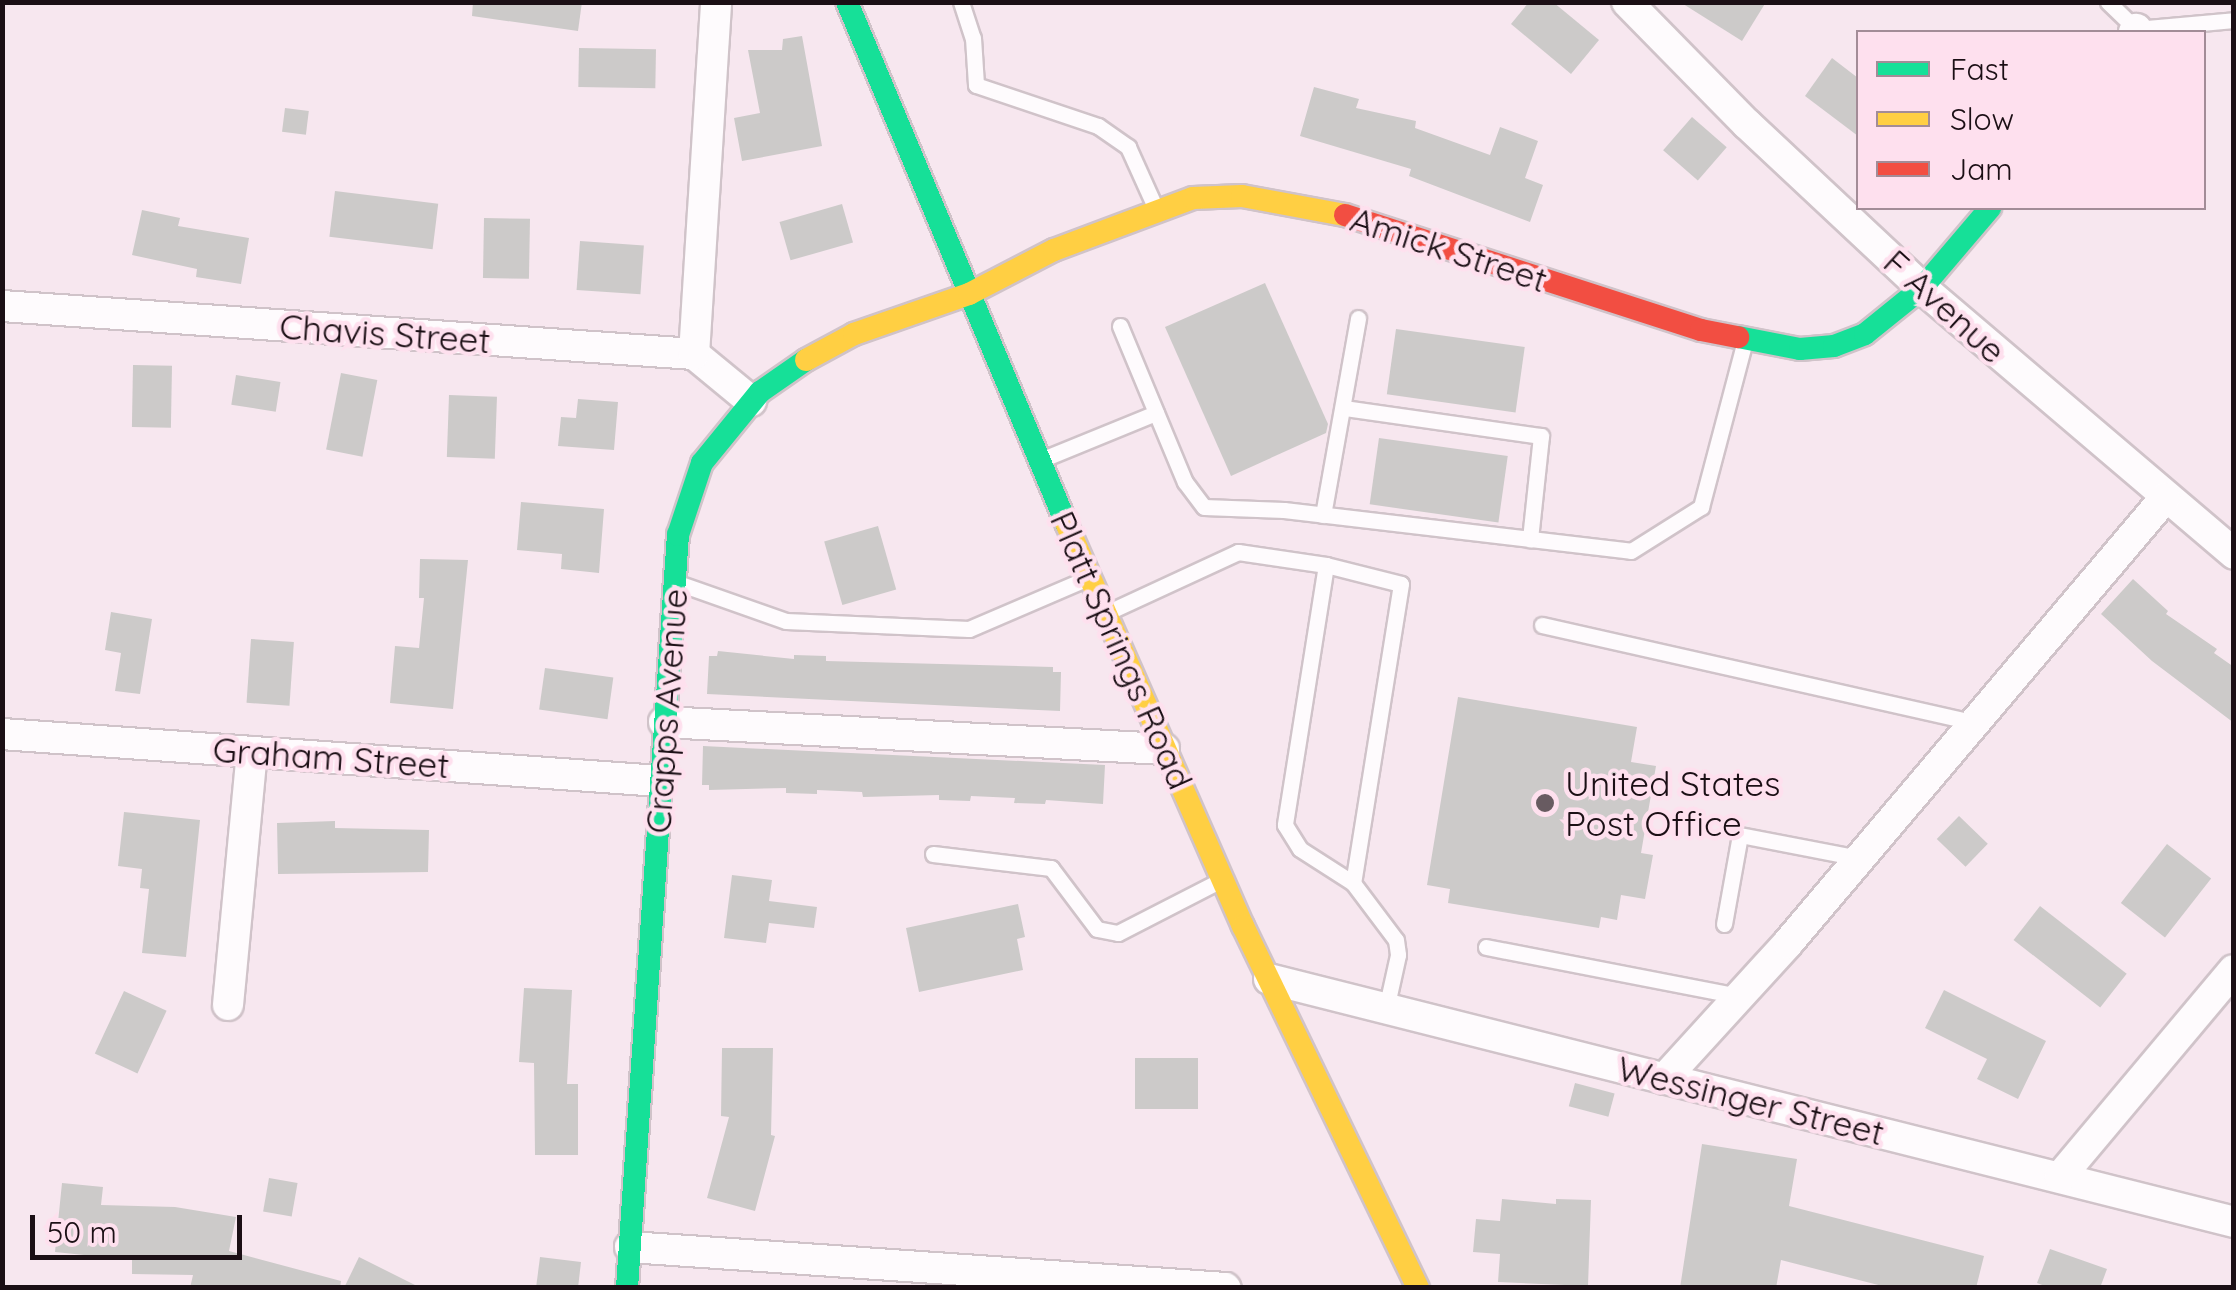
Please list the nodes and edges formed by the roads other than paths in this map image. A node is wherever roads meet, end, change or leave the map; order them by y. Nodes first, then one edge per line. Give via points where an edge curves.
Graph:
1 (716, 2) edge
2 (847, 2) edge
3 (961, 2) edge
4 (1627, 2) edge
5 (2108, 2) edge
6 (2234, 20) edge
7 (2134, 30) edge
8 (2144, 30) edge
9 (1156, 208) junction
10 (1988, 210) edge
11 (1922, 288) junction
12 (970, 294) junction
13 (2, 306) edge
14 (1358, 318) dead end
15 (1120, 326) dead end
16 (1745, 341) junction
17 (694, 354) junction
18 (751, 401) junction
19 (1344, 408) junction
20 (1156, 413) junction
21 (1040, 461) junction
22 (2164, 498) junction
23 (1323, 515) junction
24 (1530, 540) junction
25 (2234, 554) edge
26 (1326, 565) junction
27 (1089, 578) junction
28 (674, 582) junction
29 (1104, 614) junction
30 (1542, 625) dead end
31 (664, 722) junction
32 (1976, 723) junction
33 (2, 734) edge
34 (1164, 749) junction
35 (252, 752) junction
36 (660, 780) junction
37 (933, 854) dead end
38 (1860, 858) junction
39 (1222, 879) junction
40 (1353, 883) junction
41 (1724, 924) dead end
42 (1486, 947) dead end
43 (2234, 970) edge
44 (1268, 979) junction
45 (1739, 996) junction
46 (228, 1005) dead end
47 (1386, 1009) junction
48 (1664, 1078) junction
49 (2060, 1177) junction
50 (2234, 1222) edge
51 (630, 1246) junction
52 (859, 1275) edge
53 (1413, 1287) edge
54 (627, 1288) edge
55 (1226, 1288) edge

1 - 17 street
2 - 12 street, Platt Springs Road
3 - 9 lane via 974,38 976,85 1113,136 1128,147
4 - 11 street, F Avenue
5 - 7 lane
6 - 8 lane
9 - 12 street, Amick Street
9 - 16 street, Amick Street via 1242,196 1354,216
10 - 11 street, Amick Street
11 - 16 street, Amick Street via 1865,334 1834,346
11 - 22 street, F Avenue
12 - 18 street, Crapps Avenue via 854,334 790,369
12 - 21 street, Platt Springs Road
13 - 17 street, Chavis Street
14 - 19 lane
15 - 20 lane
16 - 24 lane via 1701,507 1631,552
17 - 18 street
18 - 28 street, Crapps Avenue via 695,479 678,535
19 - 23 lane
19 - 24 lane via 1542,436
20 - 21 lane
20 - 23 lane via 1185,482 1204,507
21 - 27 street, Platt Springs Road
22 - 25 street, F Avenue
22 - 32 street
23 - 24 lane
26 - 29 lane via 1227,554
26 - 40 lane via 1285,825 1300,849
26 - 40 lane via 1396,581 1402,591
27 - 28 lane via 969,628 786,621
27 - 29 street, Platt Springs Road
28 - 31 street, Crapps Avenue
29 - 34 street, Platt Springs Road
30 - 32 lane
31 - 34 street
31 - 36 street, Crapps Avenue
32 - 38 street
33 - 35 street, Graham Street
34 - 39 street, Platt Springs Road
35 - 36 street, Graham Street
35 - 46 street
36 - 51 street, Crapps Avenue
37 - 39 lane via 1051,868 1097,929 1118,933
38 - 41 lane via 1740,835
38 - 45 street
39 - 44 street, Platt Springs Road
40 - 47 lane via 1396,940
42 - 45 lane
43 - 49 street
44 - 47 street, Wessinger Street
44 - 53 street, Platt Springs Road
45 - 48 street
47 - 48 street, Wessinger Street
48 - 49 street, Wessinger Street
49 - 50 street, Wessinger Street
51 - 52 street
51 - 54 street, Crapps Avenue
52 - 55 street

